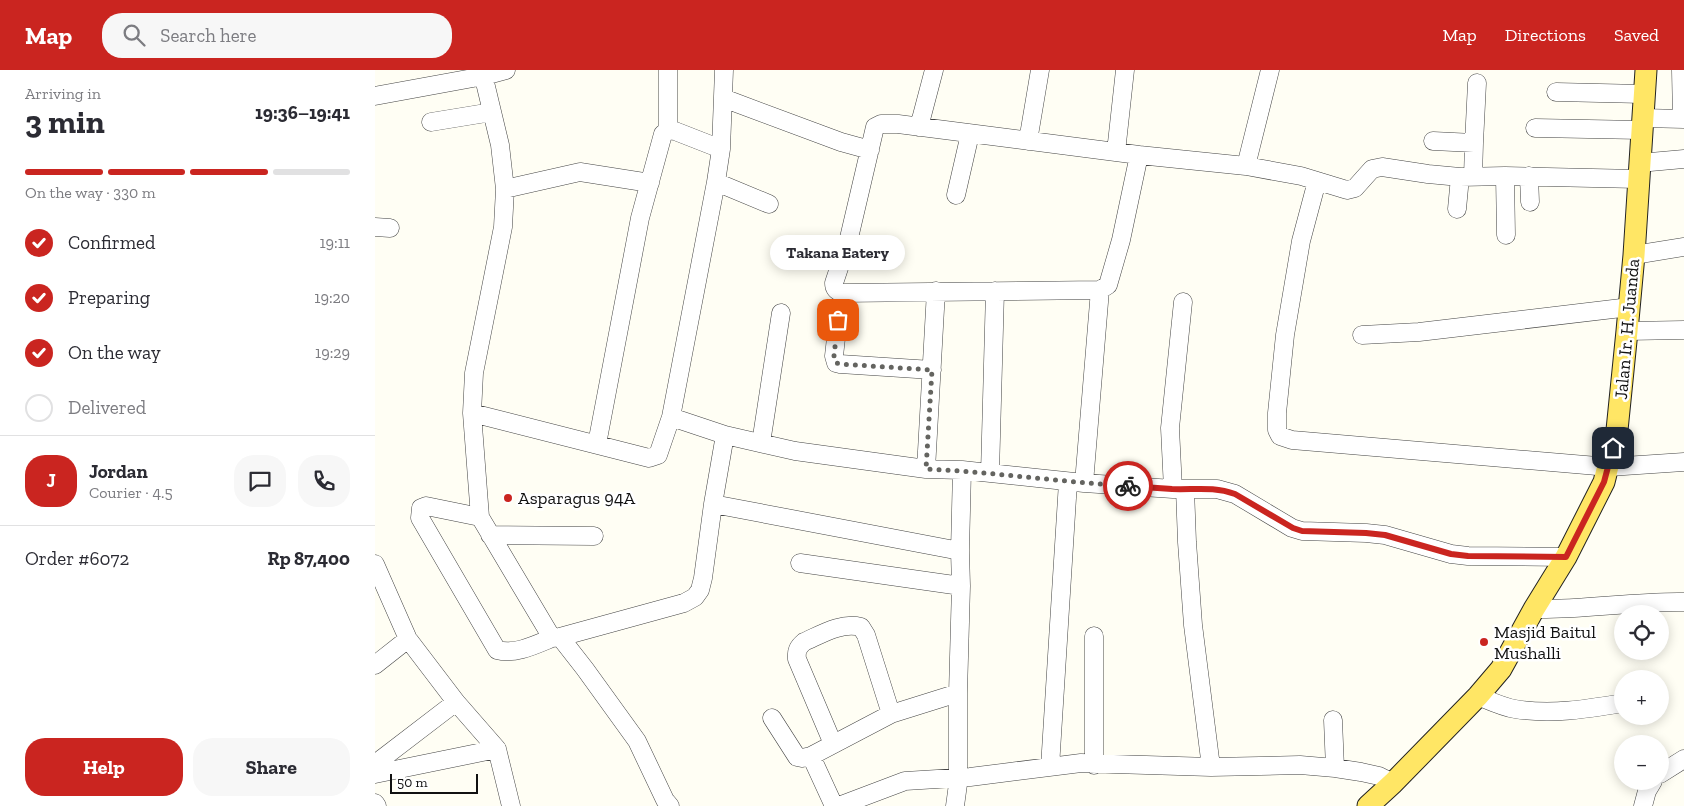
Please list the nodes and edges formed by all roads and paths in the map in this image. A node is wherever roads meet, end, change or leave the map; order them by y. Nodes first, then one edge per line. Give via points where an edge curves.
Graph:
1 (506, 70) edge
2 (668, 70) edge
3 (724, 70) edge
4 (934, 70) edge
5 (1040, 70) edge
6 (1125, 70) edge
7 (1270, 70) edge
8 (1646, 70) edge
9 (1681, 70) edge
10 (483, 73) edge
11 (1477, 83) dead end
12 (1556, 92) dead end
13 (1643, 94) junction
14 (375, 96) edge
15 (723, 98) junction
16 (492, 112) junction
17 (1683, 119) edge
18 (431, 122) dead end
19 (1641, 124) junction
20 (919, 127) junction
21 (1535, 128) dead end
22 (668, 130) junction
23 (969, 134) junction
24 (1028, 141) junction
25 (1433, 141) dead end
26 (1474, 143) junction
27 (721, 149) junction
28 (870, 150) junction
29 (1116, 152) junction
30 (1139, 155) junction
31 (1684, 159) edge
32 (1246, 166) junction
33 (1639, 171) junction
34 (1505, 176) junction
35 (1529, 176) junction
36 (1467, 177) junction
37 (716, 182) junction
38 (1317, 182) junction
39 (650, 183) junction
40 (505, 189) junction
41 (956, 195) dead end
42 (1530, 202) dead end
43 (769, 204) dead end
44 (1457, 209) dead end
45 (1506, 235) dead end
46 (1684, 247) edge
47 (1634, 255) junction
48 (1099, 290) junction
49 (936, 291) junction
50 (995, 291) junction
51 (1183, 302) dead end
52 (1630, 307) junction
53 (781, 313) dead end
54 (838, 320) dead end
55 (1684, 330) edge
56 (1627, 331) junction
57 (1362, 335) dead end
58 (932, 370) junction
59 (472, 413) junction
60 (671, 417) junction
61 (725, 435) junction
62 (761, 443) junction
63 (597, 444) junction
64 (1684, 462) edge
65 (1609, 467) junction
66 (926, 469) junction
67 (962, 470) junction
68 (990, 473) junction
69 (1076, 482) junction
70 (1179, 489) junction
71 (713, 504) junction
72 (480, 517) junction
73 (490, 534) junction
74 (595, 536) dead end
75 (960, 551) junction
76 (1566, 557) junction
77 (800, 563) dead end
78 (375, 564) edge
79 (961, 586) junction
80 (1684, 602) edge
81 (1534, 609) junction
82 (1094, 636) dead end
83 (408, 638) junction
84 (556, 638) junction
85 (375, 665) edge
86 (958, 693) junction
87 (1478, 696) junction
88 (455, 702) junction
89 (1614, 704) edge
90 (891, 714) junction
91 (772, 718) dead end
92 (1333, 720) dead end
93 (833, 744) junction
94 (497, 749) junction
95 (811, 756) junction
96 (1684, 759) edge
97 (375, 764) edge
98 (1094, 764) junction
99 (1050, 767) junction
100 (1211, 767) junction
101 (1335, 768) junction
102 (1669, 768) edge
103 (375, 774) edge
104 (958, 778) junction
105 (1393, 783) junction
106 (1648, 790) edge
107 (511, 806) edge
108 (670, 806) edge
109 (834, 806) edge
110 (839, 806) edge
111 (955, 806) edge
112 (1368, 806) edge
113 (1643, 806) edge

1 - 10 street
2 - 22 street
3 - 15 street
4 - 20 street
5 - 24 street
6 - 29 street
7 - 32 street
8 - 13 main road, Jalan Ir. H. Juanda
9 - 17 street
10 - 14 street
10 - 16 street
11 - 26 street
12 - 13 street
13 - 19 main road, Jalan Ir. H. Juanda
15 - 27 street
15 - 28 street
16 - 18 street
16 - 40 street
17 - 19 street
19 - 21 street
19 - 33 main road, Jalan Ir. H. Juanda
20 - 23 street
20 - 28 street via 878,125
22 - 27 street
22 - 39 street via 663,134
23 - 24 street
23 - 41 street
24 - 29 street
25 - 26 street
26 - 36 street
27 - 37 street
28 - 49 street via 834,287 842,293
29 - 30 street
30 - 32 street
30 - 48 street via 1109,282 1106,288
31 - 33 street
32 - 38 street
33 - 35 street
33 - 47 main road, Jalan Ir. H. Juanda
34 - 35 street
34 - 36 street
34 - 45 street
35 - 42 street
36 - 38 street via 1381,167 1372,169 1351,190
36 - 44 street
37 - 43 street
37 - 60 street
38 - 65 street via 1301,241 1285,335 1277,413 1279,436 1293,440
39 - 40 street via 580,172
39 - 63 street via 640,218
40 - 59 street via 503,227 475,373
46 - 47 street
47 - 52 main road, Jalan Ir. H. Juanda
48 - 50 street
48 - 69 street
49 - 50 street
49 - 58 street
50 - 68 street
51 - 70 street via 1170,428
52 - 56 main road, Jalan Ir. H. Juanda
52 - 57 street via 1419,332
53 - 62 street
54 - 58 street via 836,363
55 - 56 street
56 - 65 main road, Jalan Ir. H. Juanda via 1617,430
58 - 66 street
59 - 63 street
59 - 72 street
60 - 61 street
60 - 63 street via 658,455 653,458
61 - 62 street
61 - 71 street
62 - 66 street via 795,452
64 - 65 street
65 - 76 main road, Jalan Ir. H. Juanda
66 - 67 street
67 - 68 street
67 - 75 street
68 - 69 street
69 - 70 street
69 - 99 street
70 - 76 street via 1208,488 1235,494 1302,531 1385,535 1468,556
70 - 100 street
71 - 75 street
71 - 84 street via 703,578 695,597 685,603
72 - 73 street
72 - 84 street via 426,506 421,508 419,515 497,650 526,648
73 - 74 street
73 - 84 street
75 - 79 street
76 - 81 main road, Jalan Ir. H. Juanda
77 - 79 street
78 - 83 street
79 - 86 street
80 - 81 street
81 - 87 main road, Jalan Ir. H. Juanda via 1501,669
82 - 98 street
83 - 85 street
83 - 88 street
84 - 108 street via 585,669 637,741
86 - 90 street
86 - 104 street
87 - 89 street via 1513,709 1544,712 1584,710
87 - 105 main road, Jalan Ir. H. Juanda
88 - 94 street
88 - 97 street
90 - 93 street
90 - 93 street via 861,627 843,625 804,642 796,653 797,659
91 - 95 street via 797,757
92 - 101 street
93 - 95 street
94 - 103 street
94 - 107 street
95 - 109 street
96 - 102 street
98 - 99 street
98 - 100 street
99 - 104 street
100 - 101 street via 1300,765
101 - 105 street via 1379,776
104 - 110 street via 905,781
104 - 111 street
105 - 112 main road, Jalan Ir. H. Juanda
106 - 113 street

